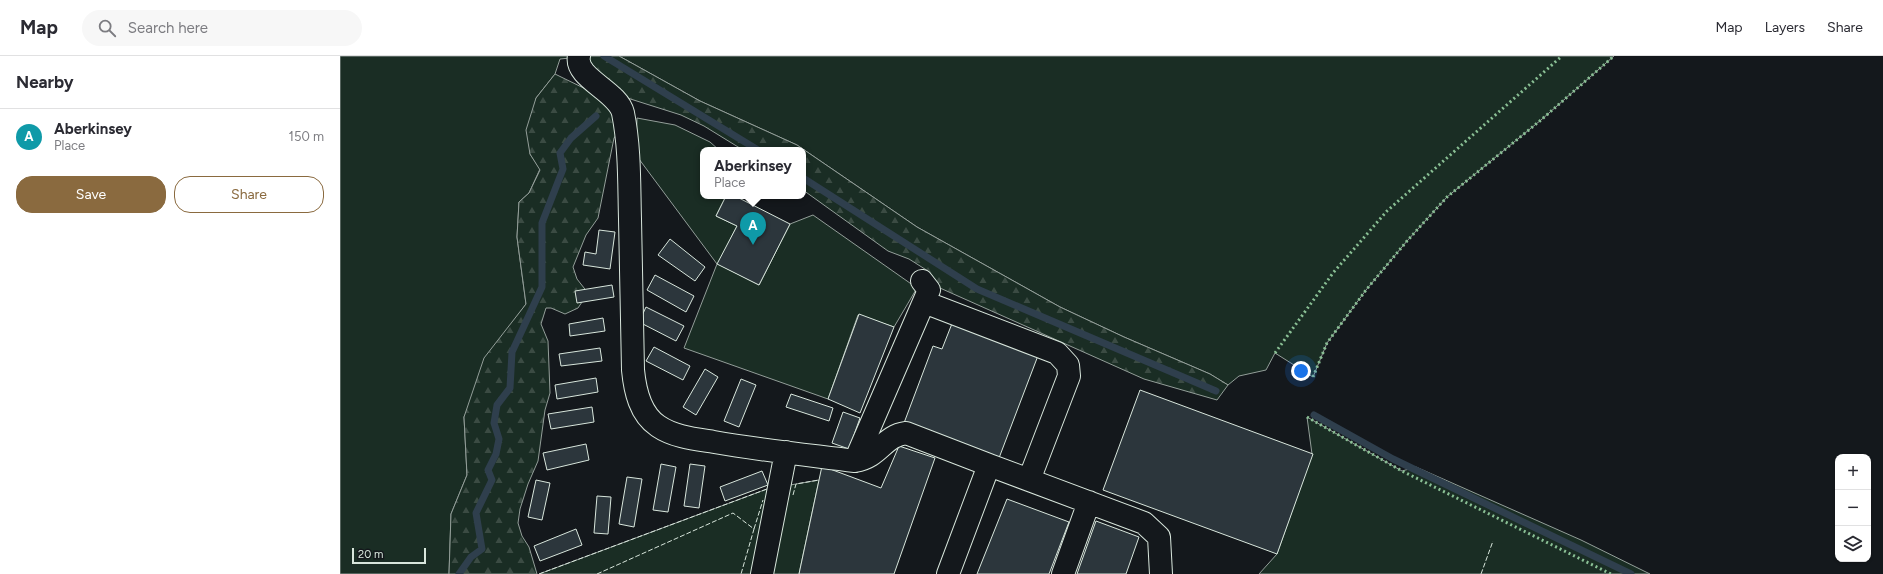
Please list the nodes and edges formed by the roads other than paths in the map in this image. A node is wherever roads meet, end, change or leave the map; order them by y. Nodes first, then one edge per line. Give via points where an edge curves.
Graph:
1 (579, 56) edge
2 (786, 452) junction
3 (855, 461) junction
4 (988, 465) junction
5 (1029, 480) junction
6 (1089, 502) junction
7 (762, 574) edge
8 (948, 574) edge
9 (1063, 574) edge
10 (1161, 574) edge

1 - 2 street via 581,70 618,102 622,111 628,154 633,370 636,393 645,412 658,426 681,436
2 - 3 street
2 - 7 street
3 - 4 street via 866,460 895,434 906,433
3 - 5 street via 923,291 1057,353 1068,364 1069,376
4 - 5 street
4 - 8 street
5 - 6 street
6 - 9 street
6 - 10 street via 1144,523 1154,532 1159,537

